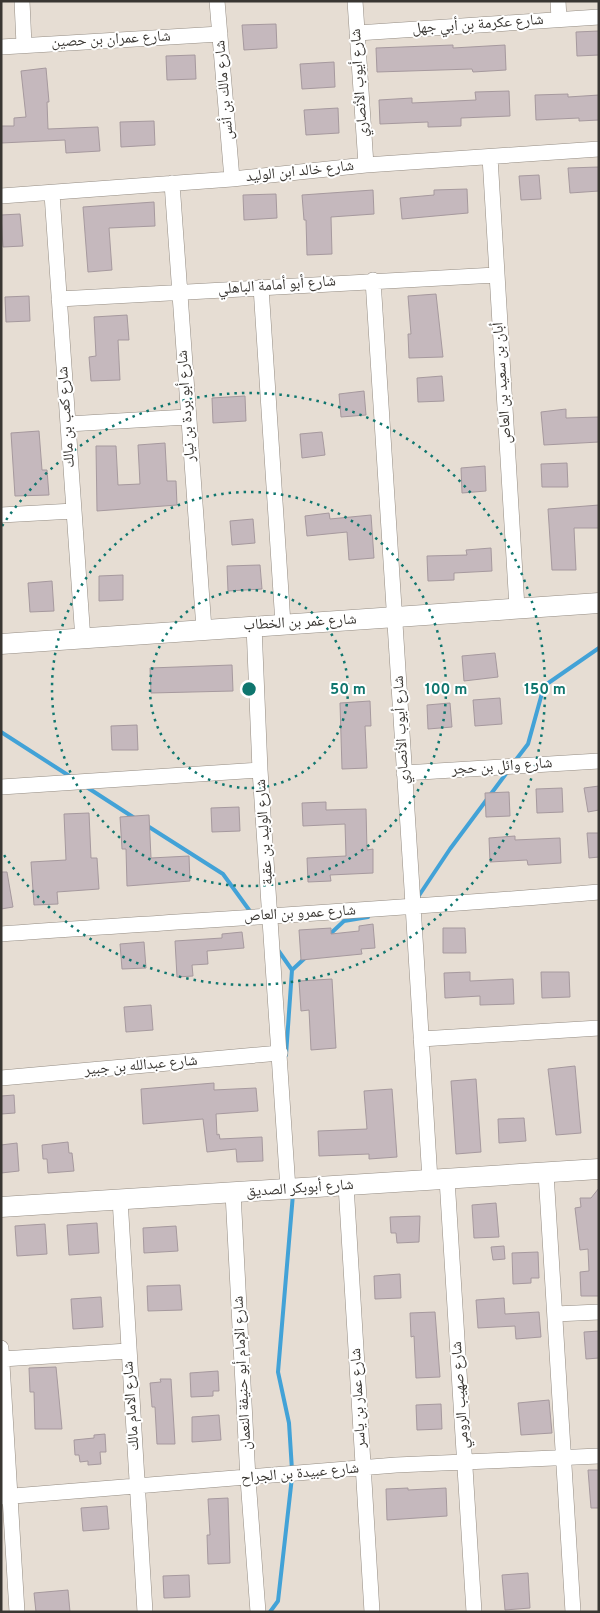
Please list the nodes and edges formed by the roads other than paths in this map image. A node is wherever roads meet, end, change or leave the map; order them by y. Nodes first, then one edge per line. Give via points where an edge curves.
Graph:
1 (22, 1) edge
2 (217, 1) edge
3 (355, 1) edge
4 (558, 1) edge
5 (599, 17) edge
6 (560, 19) junction
7 (357, 33) junction
8 (220, 34) junction
9 (24, 45) junction
10 (1, 47) edge
11 (599, 149) edge
12 (490, 158) junction
13 (366, 165) junction
14 (232, 179) junction
15 (172, 183) junction
16 (52, 194) junction
17 (1, 196) edge
18 (496, 275) junction
19 (373, 280) junction
20 (261, 287) junction
21 (179, 292) junction
22 (59, 299) junction
23 (188, 417) junction
24 (68, 424) junction
25 (74, 510) junction
26 (1, 515) edge
27 (599, 603) edge
28 (517, 608) junction
29 (397, 618) junction
30 (283, 624) junction
31 (254, 626) junction
32 (204, 629) junction
33 (83, 640) junction
34 (1, 644) edge
35 (599, 761) edge
36 (260, 770) junction
37 (404, 773) junction
38 (1, 787) edge
39 (599, 892) edge
40 (413, 908) junction
41 (271, 915) junction
42 (1, 934) edge
43 (599, 1028) edge
44 (421, 1039) junction
45 (280, 1053) junction
46 (1, 1078) edge
47 (599, 1169) edge
48 (546, 1173) junction
49 (439, 1179) junction
50 (346, 1185) junction
51 (288, 1189) junction
52 (232, 1193) junction
53 (120, 1199) junction
54 (1, 1207) edge
55 (599, 1312) edge
56 (555, 1314) junction
57 (128, 1351) junction
58 (2, 1353) edge
59 (599, 1456) edge
60 (563, 1458) junction
61 (466, 1462) junction
62 (363, 1468) junction
63 (248, 1479) junction
64 (138, 1488) junction
65 (6, 1497) edge
66 (9, 1593) edge
67 (17, 1612) edge
68 (145, 1612) edge
69 (258, 1612) edge
70 (372, 1612) edge
71 (474, 1612) edge
72 (573, 1612) edge

1 - 9 street
2 - 8 street, شارع مالك بن أنس
3 - 7 street, شارع أيوب الأنصاري
4 - 6 street
5 - 6 street, شارع عكرمة بن أبي جهل
6 - 7 street, شارع عكرمة بن أبي جهل
7 - 13 street, شارع أيوب الأنصاري
8 - 9 street, شارع عمران بن حصين
8 - 14 street, شارع مالك بن أنس
9 - 10 street, شارع عمران بن حصين
11 - 12 street, شارع خالد ابن الوليد
12 - 13 street, شارع خالد ابن الوليد
12 - 18 street, أبان بن سعيد بن العاص
13 - 14 street, شارع خالد ابن الوليد
14 - 15 street, شارع خالد ابن الوليد
15 - 16 street, شارع خالد ابن الوليد
15 - 21 street, شارع أبو بردة بن نيار
16 - 17 street, شارع خالد ابن الوليد
16 - 22 street, شارع كعب بن مالك
18 - 19 street, شارع أبو أمامة الباهلي
18 - 28 street, أبان بن سعيد بن العاص
19 - 20 street, شارع أبو أمامة الباهلي
19 - 29 street, شارع أيوب الأنصاري
20 - 21 street, شارع أبو أمامة الباهلي
20 - 30 street
21 - 22 street, شارع أبو أمامة الباهلي
21 - 23 street, شارع أبو بردة بن نيار
22 - 24 street, شارع كعب بن مالك
23 - 24 street
23 - 32 street, شارع أبو بردة بن نيار
24 - 25 street, شارع كعب بن مالك
25 - 26 street
25 - 33 street, شارع كعب بن مالك
27 - 28 street, شارع عمر بن الخطاب
28 - 29 street, شارع عمر بن الخطاب
29 - 30 street, شارع عمر بن الخطاب
29 - 37 street, شارع أيوب الأنصاري
30 - 31 street, شارع عمر بن الخطاب
31 - 32 street, شارع عمر بن الخطاب
31 - 36 street, شارع الوليد بن عقبة
32 - 33 street, شارع عمر بن الخطاب
33 - 34 street, شارع عمر بن الخطاب
35 - 37 street, شارع وائل بن حجر
36 - 38 street
36 - 41 street, شارع الوليد بن عقبة
37 - 40 street, شارع أيوب الأنصاري
39 - 40 street, شارع عمرو بن العاص
40 - 41 street, شارع عمرو بن العاص
40 - 44 street, شارع أيوب الأنصاري
41 - 42 street, شارع عمرو بن العاص
41 - 45 street, شارع الوليد بن عقبة
43 - 44 street
44 - 49 street, شارع أيوب الأنصاري
45 - 46 street, شارع عبدالله بن جبير
45 - 51 street, شارع الوليد بن عقبة
47 - 48 street, شارع أبوبكر الصديق
48 - 49 street, شارع أبوبكر الصديق
48 - 56 street
49 - 50 street, شارع أبوبكر الصديق
49 - 61 street, شارع صهيب الرومي
50 - 51 street, شارع أبوبكر الصديق
50 - 62 street, شارع عمار بن ياسر
51 - 52 street, شارع أبوبكر الصديق
52 - 53 street, شارع أبوبكر الصديق
52 - 63 street, شارع الإمام أبو حنيفة النعمان
53 - 54 street, شارع أبوبكر الصديق
53 - 57 street, شارع الامام مالك
55 - 56 street
56 - 60 street
57 - 58 street
57 - 64 street, شارع الامام مالك
58 - 65 street
59 - 60 street, شارع عبيدة بن الجراح
60 - 61 street, شارع عبيدة بن الجراح
60 - 72 street
61 - 62 street, شارع عبيدة بن الجراح
61 - 71 street, شارع صهيب الرومي
62 - 63 street, شارع عبيدة بن الجراح
62 - 70 street, شارع عمار بن ياسر
63 - 64 street, شارع عبيدة بن الجراح
63 - 69 street, شارع الإمام أبو حنيفة النعمان
64 - 65 street, شارع عبيدة بن الجراح
64 - 68 street, شارع الامام مالك
65 - 66 street
66 - 67 street

